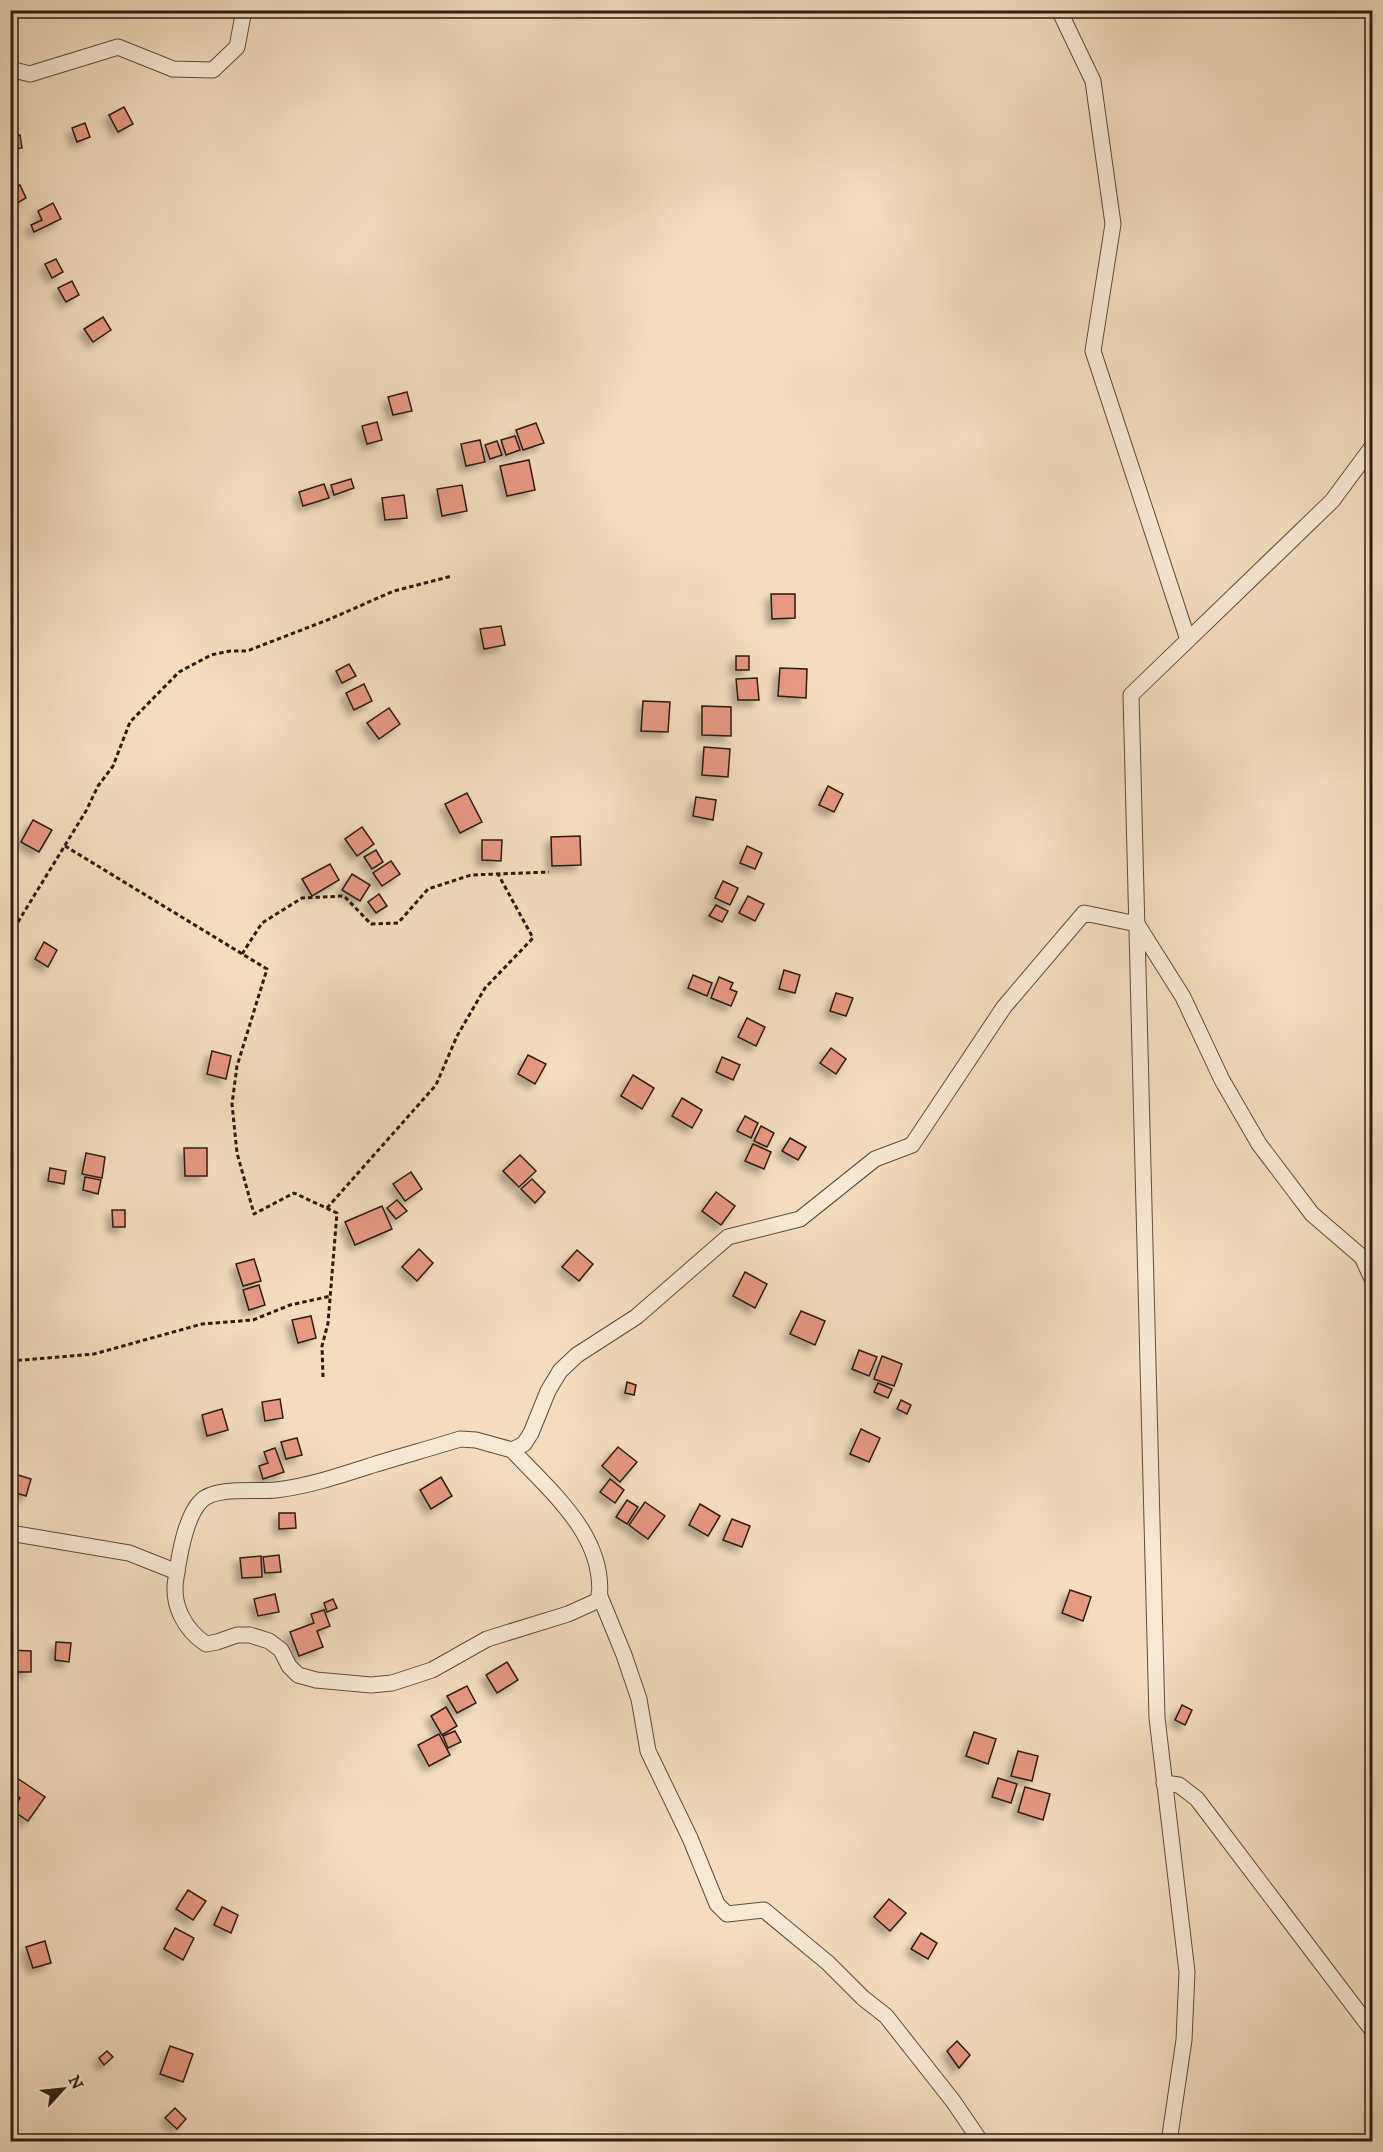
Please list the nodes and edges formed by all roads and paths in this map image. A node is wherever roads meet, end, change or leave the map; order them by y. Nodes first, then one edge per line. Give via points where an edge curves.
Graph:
1 (244, 10) edge
2 (1059, 10) edge
3 (10, 69) edge
4 (1372, 447) edge
5 (452, 576) dead end
6 (1188, 640) junction
7 (65, 846) junction
8 (549, 872) dead end
9 (498, 874) junction
10 (1137, 924) junction
11 (10, 935) edge
12 (242, 954) junction
13 (327, 1208) junction
14 (1372, 1280) edge
15 (331, 1296) junction
16 (10, 1361) edge
17 (323, 1377) dead end
18 (512, 1450) junction
19 (10, 1533) edge
20 (177, 1572) junction
21 (599, 1594) junction
22 (1164, 1783) junction
23 (1372, 2030) edge
24 (981, 2142) edge
25 (1169, 2142) edge

1 - 3 street via 237,47 213,70 173,69 118,47 30,74
2 - 6 street via 1093,81 1113,224 1093,351
4 - 6 street via 1332,501
5 - 7 path via 394,591 247,651 211,655 179,672 130,722 113,766
6 - 10 street via 1131,695
7 - 11 path
7 - 12 path
8 - 9 path
9 - 12 path via 471,875 428,889 398,923 370,924 344,896 302,898 262,923
9 - 13 path via 533,938 485,988 457,1036 436,1085
10 - 14 street via 1183,997 1222,1080 1259,1143 1312,1214 1362,1257
10 - 18 street via 1084,913 1004,1007 912,1145 875,1159 800,1219 728,1237 636,1317 577,1355 560,1371 531,1433 524,1444
10 - 22 street via 1156,1718
12 - 13 path via 267,969 237,1066 232,1104 237,1153 254,1214 294,1192
13 - 15 path via 337,1213
15 - 16 path via 290,1305 253,1320 202,1324 94,1354
15 - 17 path via 322,1346
18 - 20 street via 460,1439 327,1480 276,1490 211,1494 201,1501 190,1519
18 - 21 street via 573,1517 588,1540 600,1581
19 - 20 street via 129,1553
20 - 21 street via 174,1588 182,1620 206,1644 250,1635 281,1650 298,1675 371,1685 392,1683 432,1670 487,1639 568,1614 599,1600
21 - 24 street via 639,1699 648,1751 717,1904 727,1914 764,1910 828,1963 886,2016
22 - 23 street via 1179,1785 1197,1799
22 - 25 street via 1187,1971 1184,2040

